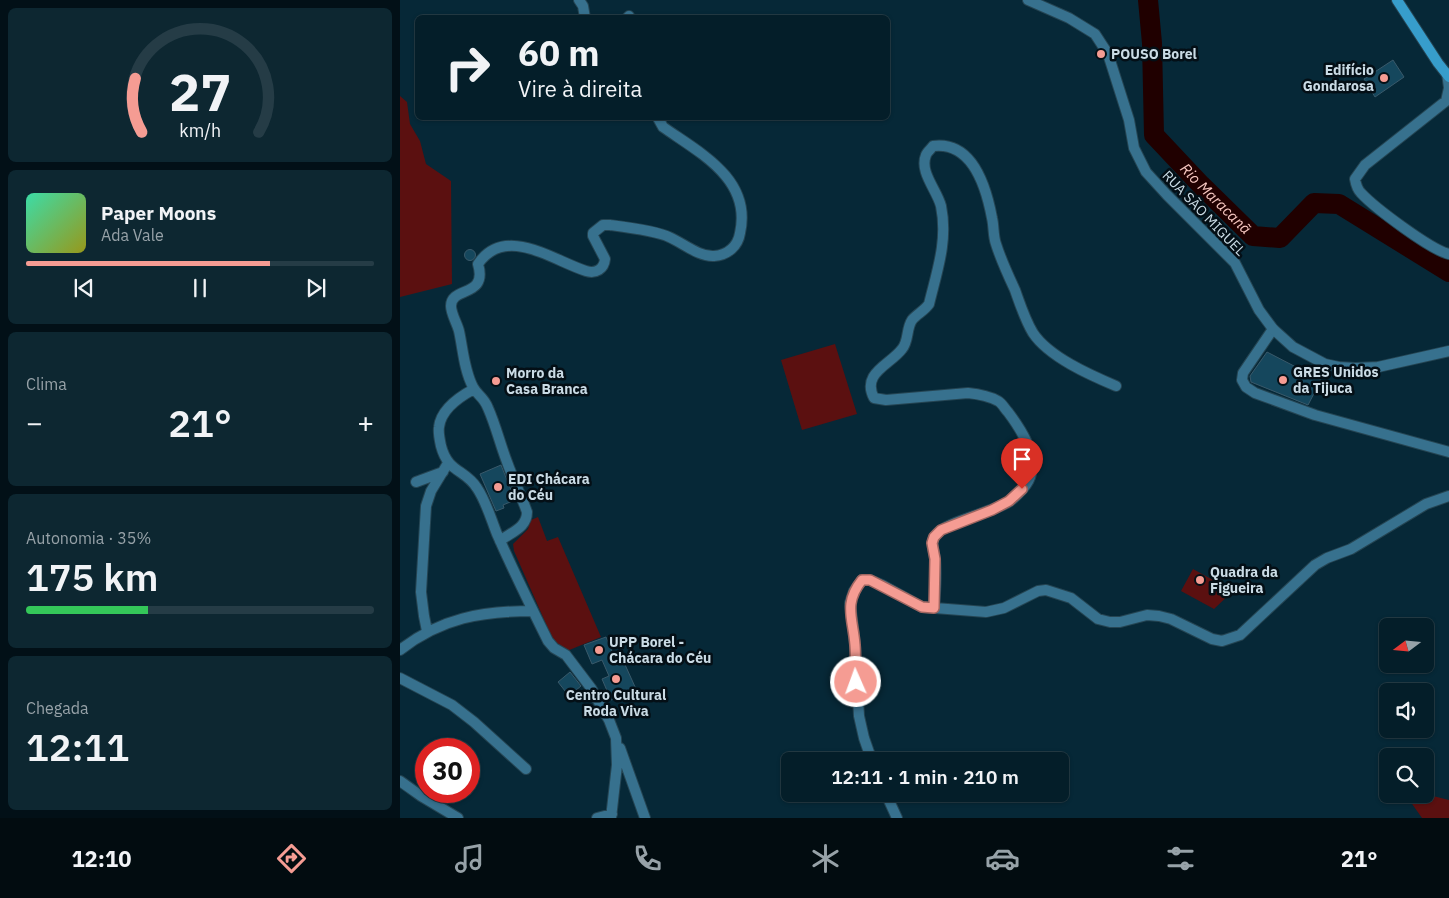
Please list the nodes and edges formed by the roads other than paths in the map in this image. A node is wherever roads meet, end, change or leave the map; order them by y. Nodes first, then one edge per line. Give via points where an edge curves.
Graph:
1 (1028, 0) edge
2 (1397, 0) edge
3 (581, 3) edge
4 (590, 15) edge
5 (1448, 74) edge
6 (1447, 104) edge
7 (659, 120) edge
8 (1449, 254) edge
9 (1273, 329) junction
10 (1449, 351) edge
11 (1116, 386) dead end
12 (474, 390) junction
13 (1449, 452) edge
14 (446, 468) junction
15 (416, 482) dead end
16 (1449, 496) edge
17 (500, 541) junction
18 (934, 608) junction
19 (533, 611) junction
20 (427, 631) junction
21 (400, 650) edge
22 (400, 678) edge
23 (616, 738) junction
24 (869, 752) edge
25 (526, 769) dead end
26 (400, 781) edge
27 (890, 802) edge
28 (612, 816) edge
29 (458, 818) edge
30 (597, 818) edge
31 (645, 818) edge
32 (897, 818) edge

1 - 9 street, RUA SÃO MIGUEL via 1069,18 1095,34 1108,54 1129,120 1134,148 1146,172 1235,263 1259,310
2 - 5 main road
3 - 4 street
5 - 6 street
6 - 8 street via 1365,165 1355,179 1361,193 1400,225
7 - 12 street via 663,127 727,176 742,214 736,245 712,256 700,254 667,236 603,225 592,236 605,259 602,268 593,272 524,247 494,249 478,264 481,278 476,286 461,293 451,305
9 - 10 street, RUA SÃO MIGUEL via 1309,356 1339,367 1378,367
9 - 13 street via 1243,374 1246,387 1315,415
11 - 18 street via 1080,370 1046,347 1033,332 995,242 986,198 970,159 955,148 933,146 926,156 926,171 940,204 942,256 929,304 913,319 902,350 873,378 871,391 874,398 886,400 968,393 999,401 1017,424 1032,458 1031,475 1009,501 941,530 934,537
12 - 14 street via 452,403 439,427
12 - 17 street via 483,396 488,407 527,512 527,519 521,527
14 - 15 street
14 - 17 street via 472,481 478,489
14 - 20 street via 431,491 426,506 421,592
16 - 18 street via 1426,504 1351,549 1315,565 1240,635 1222,641 1171,618 1147,615 1120,622 1098,619 1071,598 1046,590 986,612
17 - 19 street
18 - 24 street via 922,607 870,580 862,580 854,591 850,603 858,716
19 - 20 street via 472,616
19 - 23 street via 548,641 566,655 592,688
20 - 21 street
22 - 25 street via 452,705
23 - 28 street
23 - 31 street
26 - 29 street
27 - 32 street
28 - 30 street

